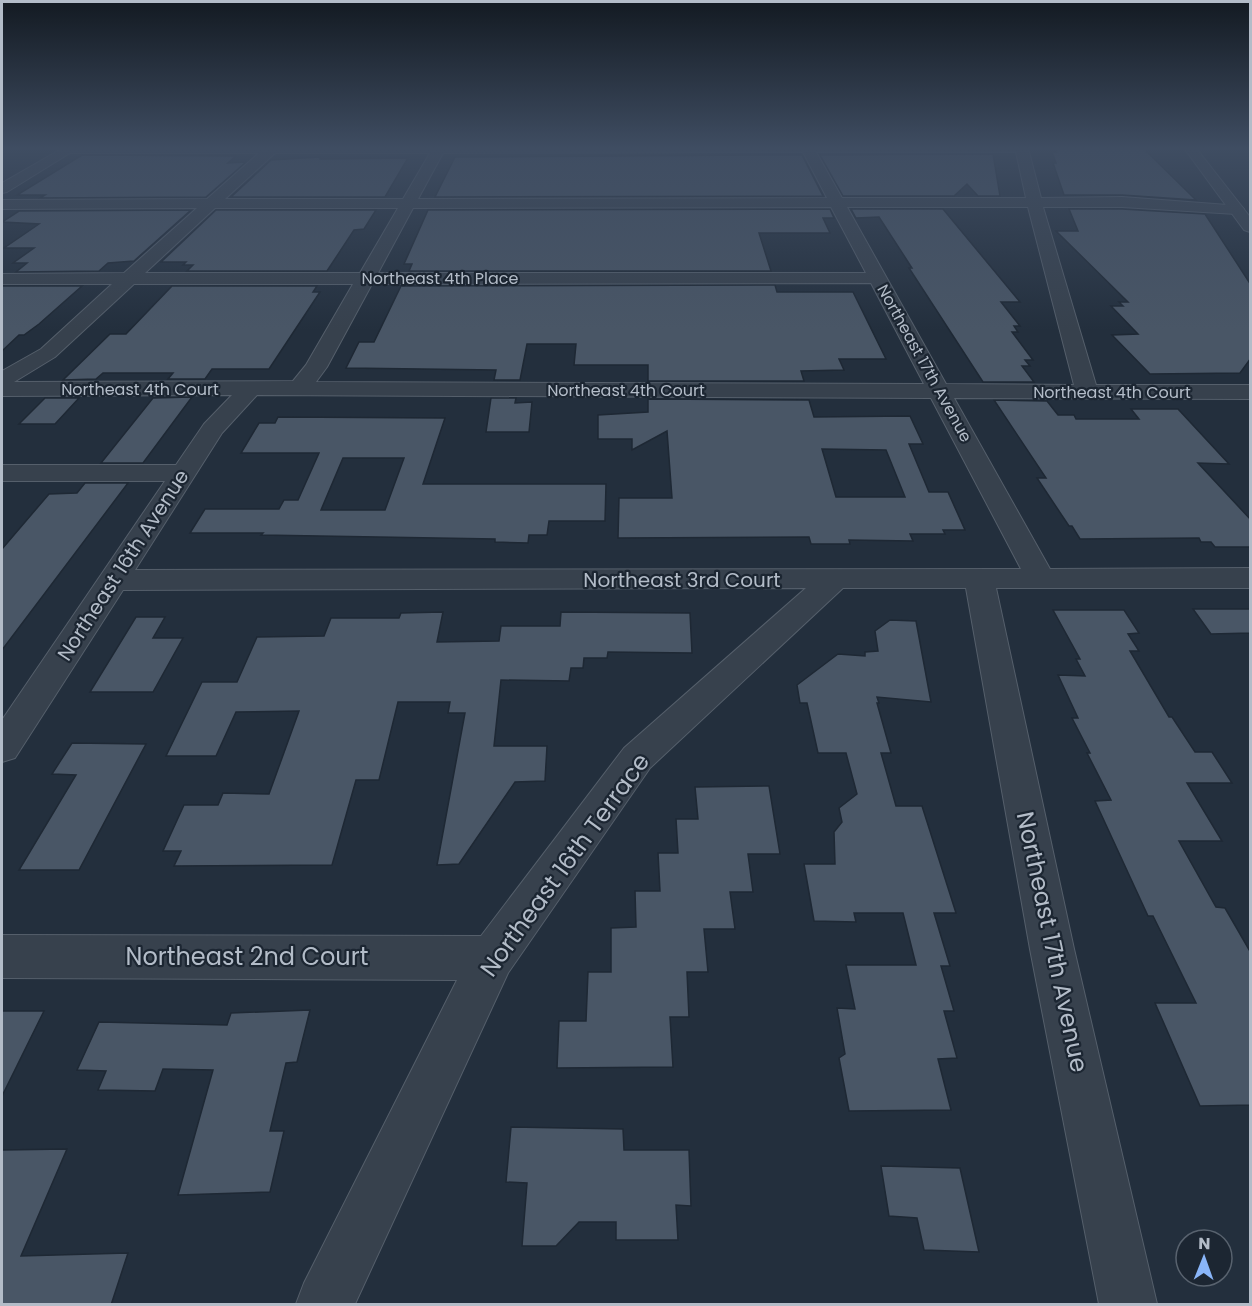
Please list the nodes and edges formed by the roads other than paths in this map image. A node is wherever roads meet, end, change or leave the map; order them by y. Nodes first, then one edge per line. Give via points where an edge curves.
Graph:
1 (206, 209) edge
2 (404, 209) edge
3 (842, 209) edge
4 (1036, 209) edge
5 (1236, 209) edge
6 (1251, 227) edge
7 (365, 278) junction
8 (878, 278) junction
9 (2, 279) edge
10 (128, 279) junction
11 (2, 380) edge
12 (251, 388) junction
13 (300, 388) junction
14 (2, 389) edge
15 (941, 391) junction
16 (1087, 392) junction
17 (1251, 392) edge
18 (2, 473) edge
19 (183, 473) junction
20 (1251, 578) edge
21 (979, 579) junction
22 (1041, 579) junction
23 (114, 580) junction
24 (834, 580) junction
25 (2, 748) edge
26 (2, 956) edge
27 (492, 958) junction
28 (325, 1305) edge
29 (1128, 1305) edge

1 - 10 street
2 - 7 street
3 - 8 street, Northeast 17th Avenue
4 - 16 street
5 - 6 street
7 - 8 street, Northeast 4th Place
7 - 10 street, Northeast 4th Place
7 - 13 street via 316,367
8 - 15 street, Northeast 17th Avenue
9 - 10 street, Northeast 4th Place
10 - 11 street via 48,353
12 - 13 street, Northeast 4th Court
12 - 14 street, Northeast 4th Court
12 - 19 street, Northeast 16th Avenue via 213,429
13 - 15 street, Northeast 4th Court
15 - 16 street, Northeast 4th Court
15 - 22 street, Northeast 17th Avenue
16 - 17 street, Northeast 4th Court
18 - 19 street
19 - 23 street, Northeast 16th Avenue
20 - 22 street, Northeast 3rd Court
21 - 22 street, Northeast 3rd Court
21 - 24 street, Northeast 3rd Court
21 - 29 street, Northeast 17th Avenue
23 - 24 street, Northeast 3rd Court
23 - 25 street, Northeast 16th Avenue
24 - 27 street, Northeast 16th Terrace via 637,758
26 - 27 street, Northeast 2nd Court
27 - 28 street, Northeast 16th Terrace

